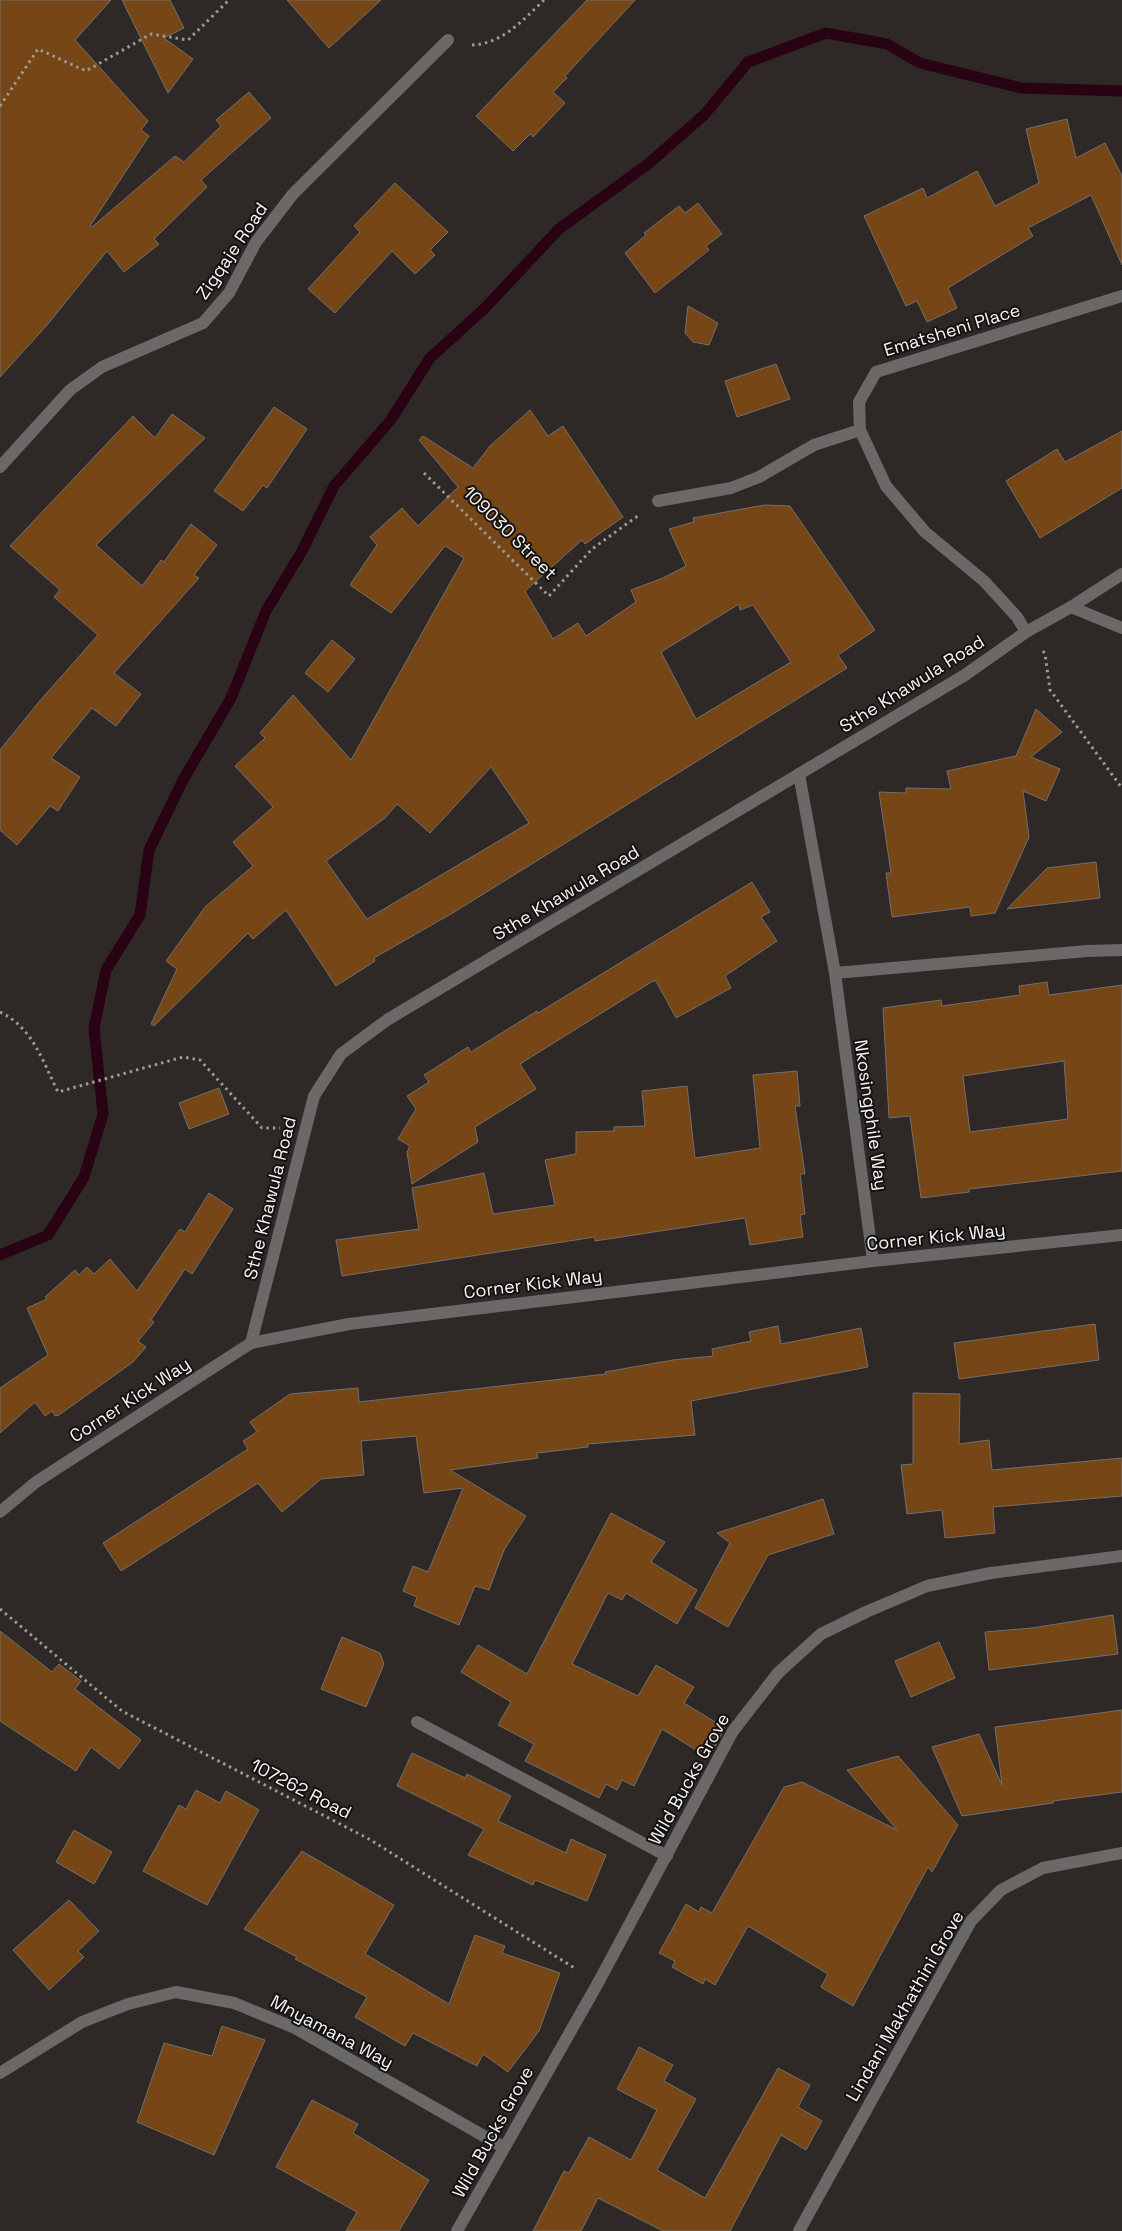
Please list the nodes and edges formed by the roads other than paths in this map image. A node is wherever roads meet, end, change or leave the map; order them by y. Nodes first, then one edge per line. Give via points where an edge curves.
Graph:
1 (448, 40) road end
2 (1122, 296) edge
3 (860, 430) junction
4 (0, 467) edge
5 (658, 501) road end
6 (1122, 574) edge
7 (1071, 607) junction
8 (1122, 628) edge
9 (1026, 632) junction
10 (799, 774) junction
11 (1122, 950) edge
12 (835, 973) junction
13 (1122, 1236) edge
14 (873, 1261) junction
15 (251, 1343) junction
16 (0, 1512) edge
17 (1122, 1556) edge
18 (417, 1722) dead end
19 (1122, 1853) edge
20 (666, 1856) junction
21 (0, 2073) edge
22 (503, 2147) junction
23 (457, 2231) edge
24 (799, 2231) edge

1 - 4 street, Zigqaje Road via 293,194 256,242 229,293 203,323 102,367 70,390
2 - 3 street, Ematsheni Place via 876,372 859,402
3 - 5 street via 814,445 759,477 731,488
3 - 9 street, Ematsheni Place via 886,486 925,532 984,581 1017,617
6 - 7 street, Sthe Khawula Road
7 - 8 street
7 - 9 street, Sthe Khawula Road
9 - 10 street, Sthe Khawula Road via 965,675
10 - 12 street, Nkosingphile Way
10 - 15 street, Sthe Khawula Road via 387,1020 341,1054 314,1096
11 - 12 street
12 - 14 street, Nkosingphile Way
13 - 14 street, Corner Kick Way
14 - 15 street, Corner Kick Way via 349,1324
15 - 16 street, Corner Kick Way via 36,1482
17 - 20 street, Wild Bucks Grove via 990,1573 927,1586 821,1634 778,1673 733,1731
18 - 20 street
19 - 24 street, Lindani Makhathini Grove via 1042,1868 1000,1890 971,1921
20 - 22 street, Wild Bucks Grove via 598,1984
21 - 22 street, Mnyamana Way via 82,2022 128,2004 176,1992 234,2003 294,2028
22 - 23 street, Wild Bucks Grove

